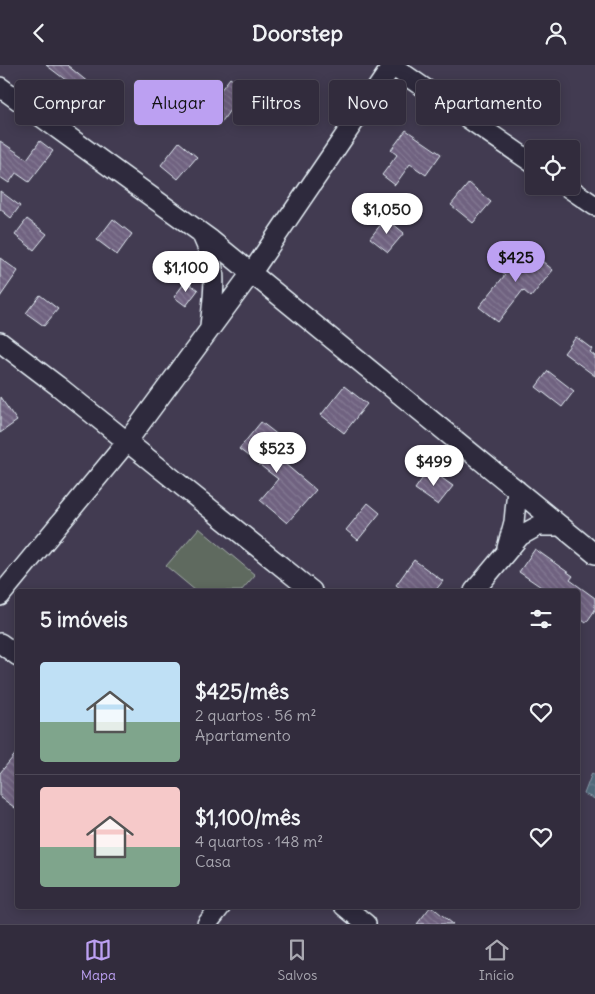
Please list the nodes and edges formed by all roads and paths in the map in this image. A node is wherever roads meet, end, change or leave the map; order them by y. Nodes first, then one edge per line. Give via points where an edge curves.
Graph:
1 (391, 66) edge
2 (0, 87) edge
3 (525, 158) edge
4 (579, 195) edge
5 (595, 206) edge
6 (202, 234) junction
7 (252, 272) junction
8 (210, 326) junction
9 (0, 342) edge
10 (126, 443) junction
11 (517, 490) junction
12 (561, 526) junction
13 (506, 552) junction
14 (595, 554) edge
15 (309, 589) edge
16 (476, 589) edge
17 (0, 596) edge
18 (0, 643) edge
19 (15, 654) edge
20 (219, 909) edge
21 (348, 909) edge
22 (207, 924) edge
23 (366, 924) edge

1 - 3 street
1 - 7 street
2 - 6 street
4 - 5 street
6 - 7 street
6 - 8 street via 214,269
7 - 8 street
7 - 11 street
8 - 10 street
9 - 10 street
10 - 15 street
10 - 17 street
11 - 12 street
11 - 13 street via 514,522
12 - 13 street via 538,525 520,536
12 - 14 street
13 - 16 street
18 - 19 street
20 - 22 street
21 - 23 street

